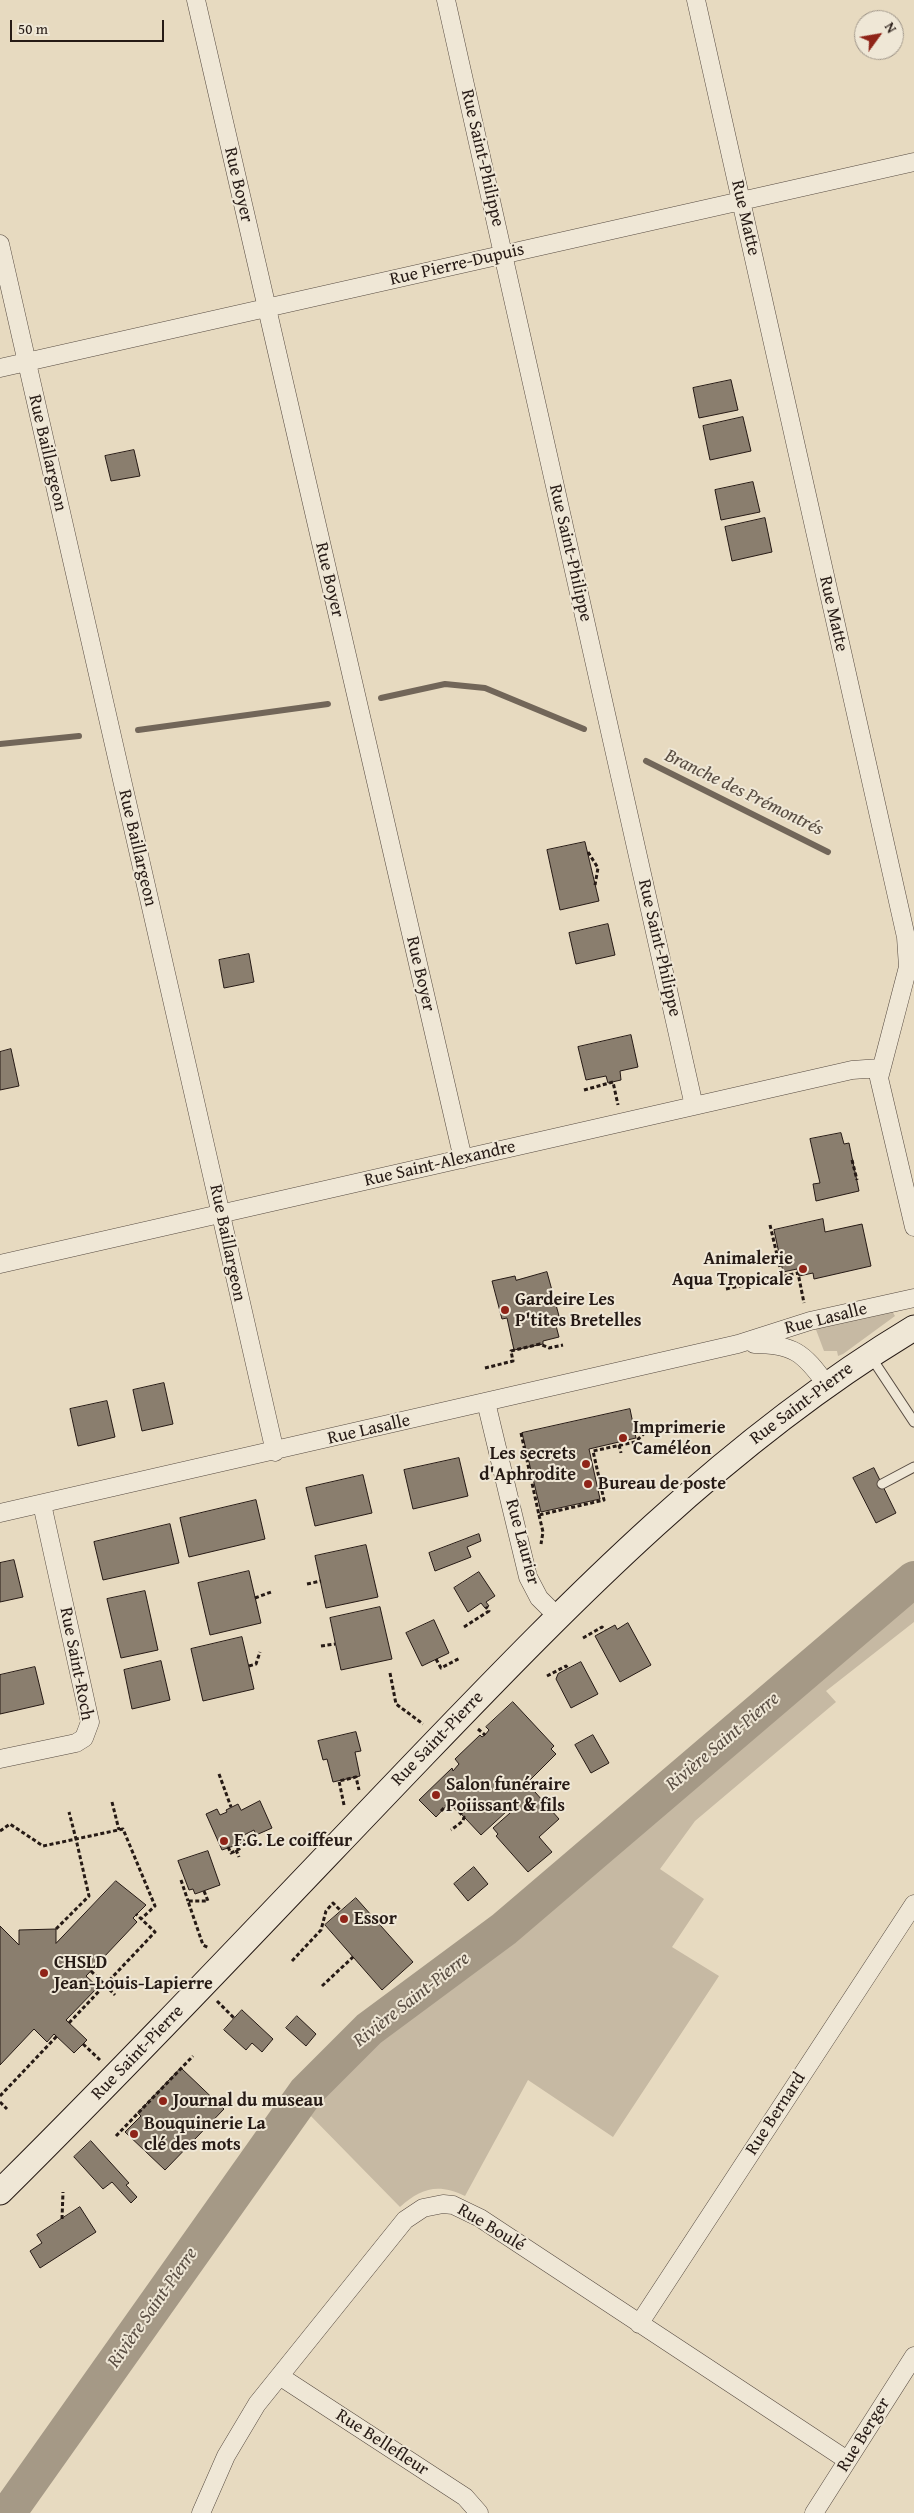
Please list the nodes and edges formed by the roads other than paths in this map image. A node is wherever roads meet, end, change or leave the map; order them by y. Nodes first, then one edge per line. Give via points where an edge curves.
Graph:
1 (196, 0) edge
2 (446, 0) edge
3 (696, 0) edge
4 (914, 162) edge
5 (742, 201) junction
6 (0, 244) edge
7 (504, 255) junction
8 (266, 308) junction
9 (27, 362) junction
10 (0, 368) edge
11 (880, 1068) junction
12 (694, 1106) junction
13 (462, 1159) junction
14 (220, 1214) junction
15 (914, 1227) edge
16 (0, 1264) edge
17 (914, 1298) edge
18 (914, 1328) edge
19 (738, 1344) junction
20 (869, 1355) junction
21 (826, 1384) junction
22 (486, 1402) junction
23 (914, 1422) edge
24 (275, 1452) junction
25 (914, 1467) edge
26 (882, 1484) dead end
27 (42, 1504) junction
28 (0, 1513) edge
29 (558, 1617) junction
30 (0, 1759) edge
31 (914, 1904) edge
32 (0, 2192) edge
33 (639, 2324) junction
34 (914, 2356) edge
35 (281, 2377) junction
36 (847, 2460) junction
37 (201, 2513) edge
38 (479, 2513) edge
39 (814, 2513) edge

1 - 8 street, Rue Boyer
2 - 7 street, Rue Saint-Philippe
3 - 5 street, Rue Matte
4 - 5 street, Rue Pierre-Dupuis
5 - 7 street, Rue Pierre-Dupuis
5 - 11 street, Rue Matte via 908,954 908,968
6 - 9 street, Rue Baillargeon
7 - 8 street, Rue Pierre-Dupuis
7 - 12 street, Rue Saint-Philippe
8 - 9 street, Rue Pierre-Dupuis
8 - 13 street, Rue Boyer
9 - 10 street, Rue Pierre-Dupuis
9 - 14 street, Rue Baillargeon
11 - 12 street, Rue Saint-Alexandre via 852,1070
11 - 15 street, Rue Matte via 881,1089
12 - 13 street, Rue Saint-Alexandre
13 - 14 street, Rue Saint-Alexandre
14 - 16 street, Rue Saint-Alexandre
14 - 24 street, Rue Baillargeon
17 - 19 street, Rue Lasalle via 810,1321
18 - 20 main road, Rue Saint-Pierre
19 - 21 street, Rue Lasalle via 773,1344 797,1351
19 - 22 street, Rue Lasalle
20 - 21 main road, Rue Saint-Pierre
20 - 23 lane
21 - 29 main road, Rue Saint-Pierre via 679,1502
22 - 24 street, Rue Lasalle
22 - 29 street, Rue Laurier via 528,1576 539,1598
24 - 27 street, Rue Lasalle
25 - 26 lane
27 - 28 street, Rue Lasalle
27 - 30 street, Rue Saint-Roch via 90,1722 84,1738 76,1743
29 - 32 main road, Rue Saint-Pierre via 180,2011
31 - 33 street, Rue Bernard
33 - 35 street, Rue Boulé via 480,2218 453,2205 442,2204 423,2208 405,2220
33 - 36 street, Rue Boulé
34 - 36 street, Rue Berger
35 - 37 street, Rue Boulé via 240,2430
35 - 38 street, Rue Bellefleur via 465,2497
36 - 39 street, Rue Berger

